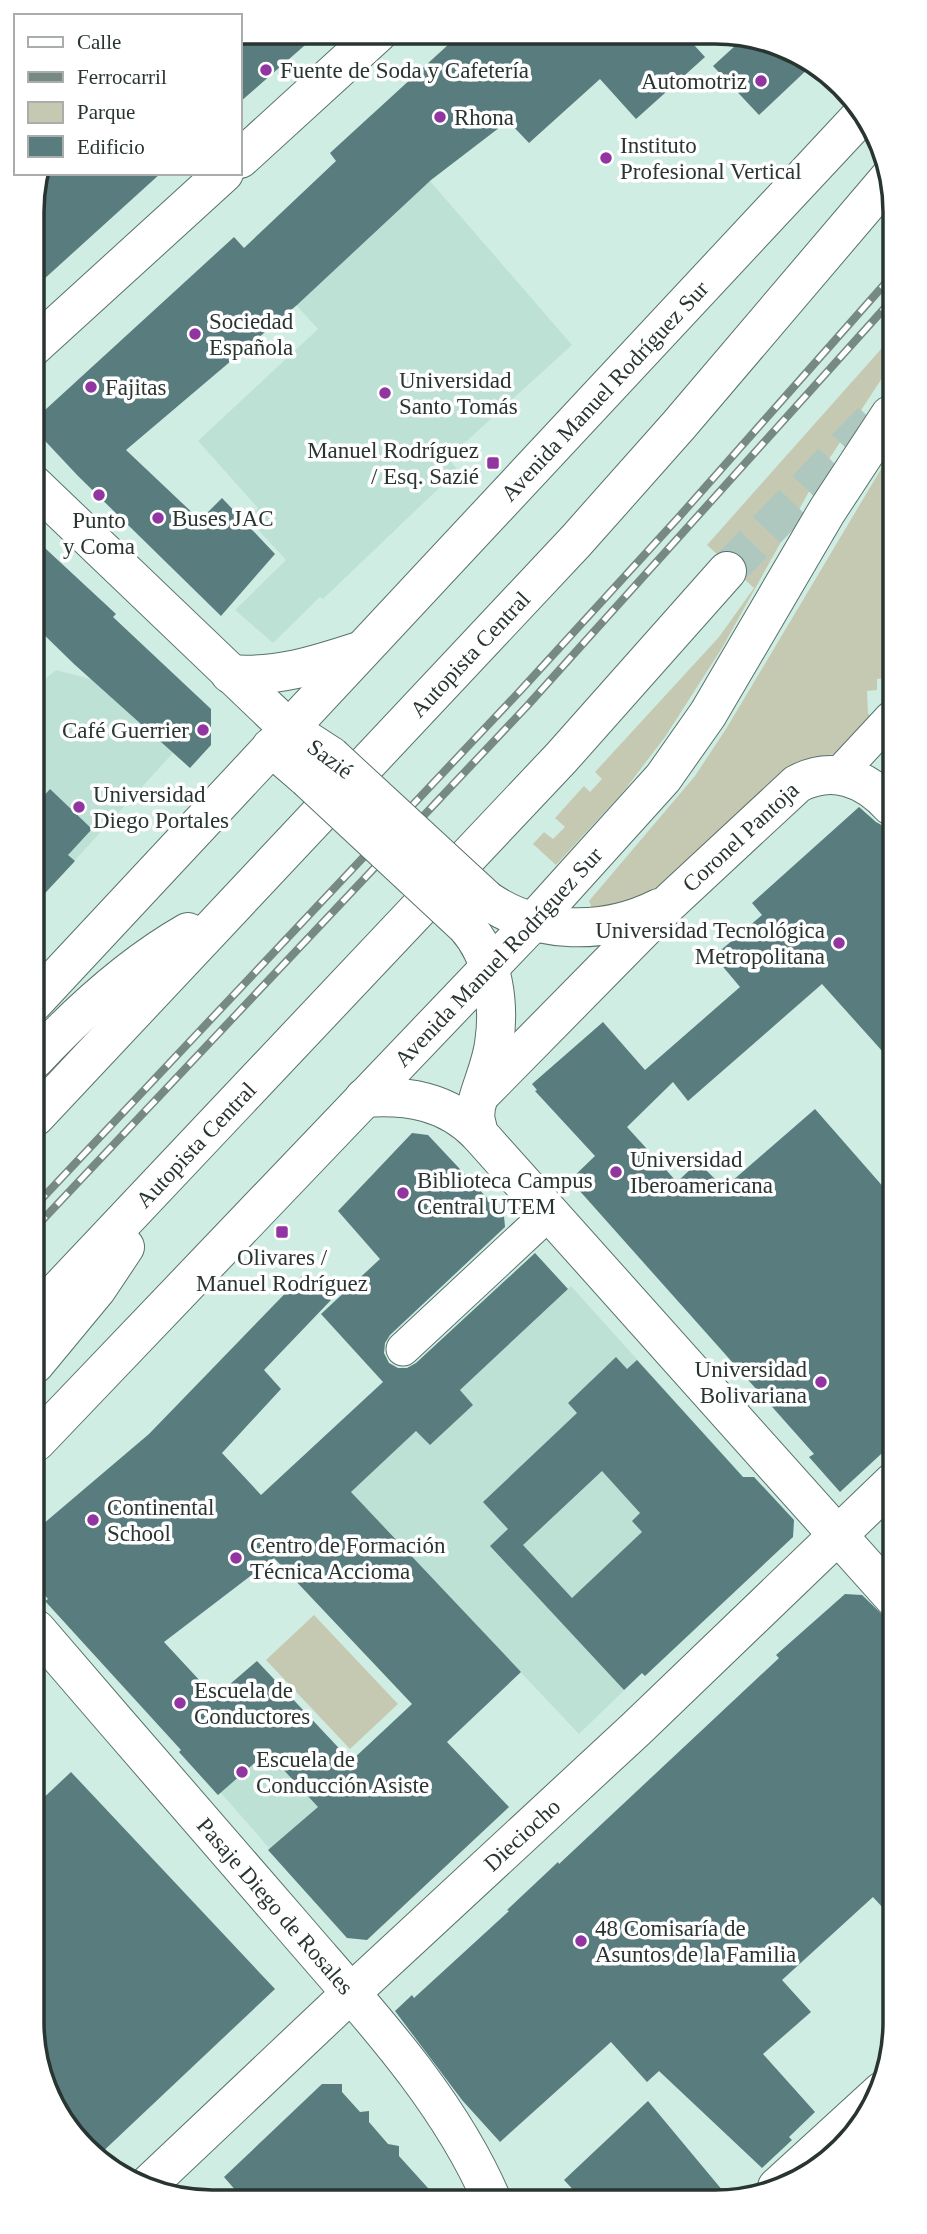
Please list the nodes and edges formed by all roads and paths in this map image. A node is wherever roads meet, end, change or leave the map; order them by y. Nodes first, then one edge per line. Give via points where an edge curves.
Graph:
1 (366, 44) edge
2 (856, 121) edge
3 (242, 157) edge
4 (222, 175) edge
5 (882, 188) edge
6 (44, 337) edge
7 (883, 426) edge
8 (44, 495) edge
9 (727, 571) tunnel mouth
10 (361, 651) junction
11 (230, 674) junction
12 (883, 727) edge
13 (280, 738) junction
14 (839, 774) junction
15 (883, 799) edge
16 (670, 902) junction
17 (232, 907) junction
18 (477, 913) junction
19 (532, 923) junction
20 (490, 966) junction
21 (44, 991) edge
22 (44, 1049) edge
23 (364, 1098) junction
24 (44, 1107) edge
25 (479, 1116) junction
26 (177, 1166) junction
27 (550, 1213) junction
28 (44, 1306) edge
29 (403, 1349) dead end
30 (44, 1353) edge
31 (44, 1434) edge
32 (883, 1491) edge
33 (838, 1534) junction
34 (883, 1585) edge
35 (44, 1638) edge
36 (351, 1993) junction
37 (855, 2115) edge
38 (794, 2171) edge
39 (154, 2179) edge
40 (487, 2190) edge

1 - 3 main road
2 - 10 main road, Avenida Manuel Rodríguez Sur
4 - 6 main road
5 - 17 main road, Autopista Central via 576,541
7 - 19 main road, Avenida Manuel Rodríguez Sur via 686,747
8 - 11 main road, Sazié
9 - 26 main road, Autopista Central via 561,758
10 - 11 main road via 288,672
10 - 13 main road, Avenida Manuel Rodríguez Sur
11 - 13 main road, Sazié
12 - 14 street
13 - 18 main road, Sazié, bridge via 319,767
13 - 21 main road, Avenida Manuel Rodríguez Sur
14 - 15 main road via 861,782
14 - 16 main road, Coronel Pantoja via 811,778 789,790
16 - 19 main road, Sazié via 608,925
16 - 25 main road, Coronel Pantoja
17 - 22 main road via 133,969
17 - 24 main road, Autopista Central
18 - 19 main road, Sazié via 501,910
18 - 20 main road, Sazié
19 - 20 main road, Avenida Manuel Rodríguez Sur
20 - 23 main road, Avenida Manuel Rodríguez Sur
20 - 25 main road, Sazié via 494,1043
23 - 25 main road via 414,1098 454,1113
23 - 31 main road, Avenida Manuel Rodríguez Sur
25 - 27 main road
26 - 28 main road, Autopista Central
26 - 30 main road via 97,1289
27 - 29 street
27 - 33 main road
32 - 33 main road, Dieciocho
33 - 34 main road
33 - 36 main road, Dieciocho
35 - 36 main road, Pasaje Diego de Rosales
36 - 39 main road, Dieciocho
36 - 40 main road, Pasaje Diego de Rosales via 441,2108 470,2152
37 - 38 main road

